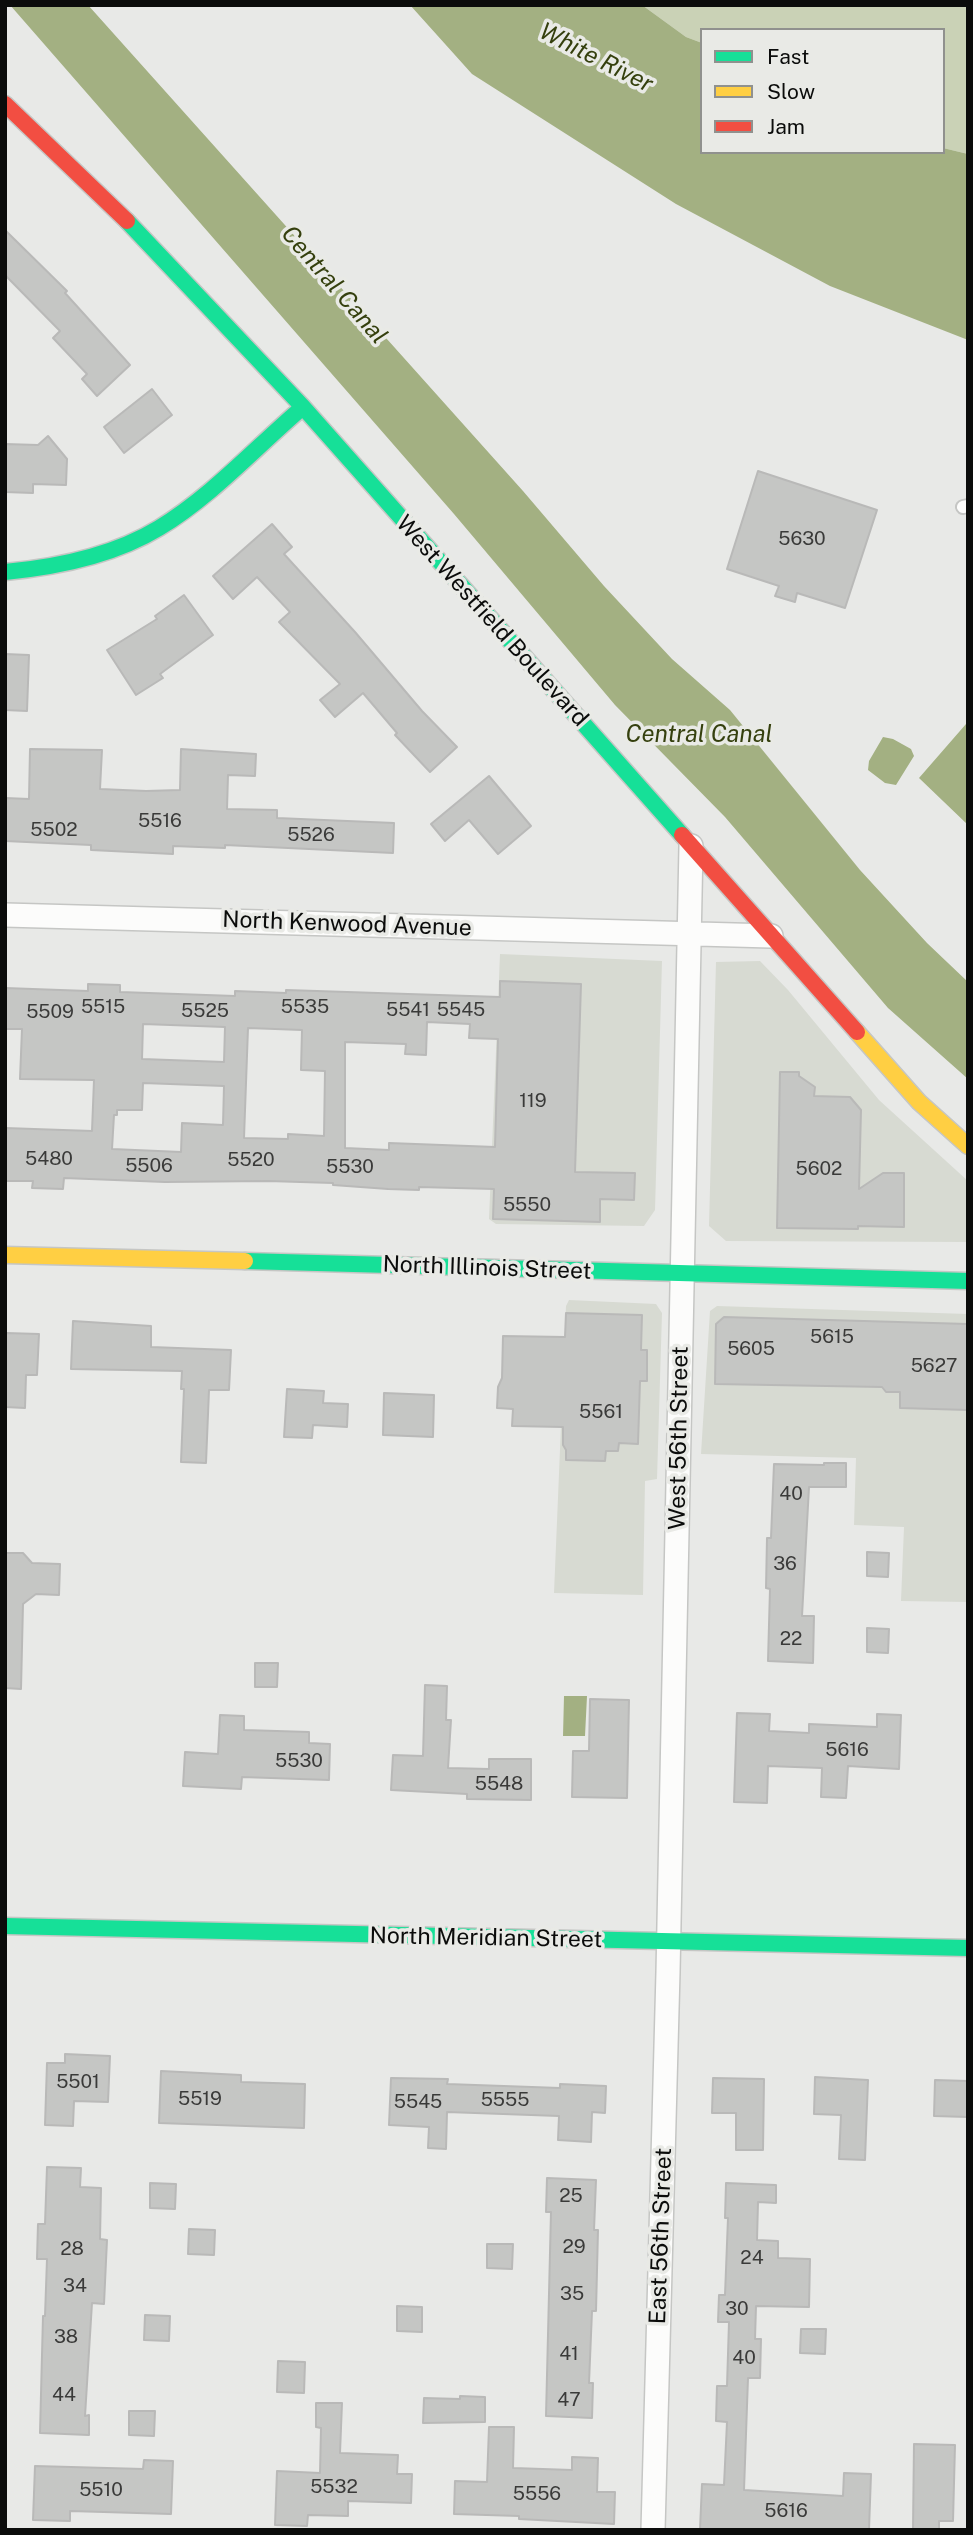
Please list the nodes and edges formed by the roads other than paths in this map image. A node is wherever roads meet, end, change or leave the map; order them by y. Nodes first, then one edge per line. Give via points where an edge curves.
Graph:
1 (5, 104) edge
2 (303, 407) junction
3 (5, 572) edge
4 (691, 846) junction
5 (5, 915) edge
6 (689, 933) junction
7 (771, 936) junction
8 (968, 1146) edge
9 (5, 1255) edge
10 (684, 1273) junction
11 (968, 1281) edge
12 (5, 1926) edge
13 (669, 1942) junction
14 (968, 1948) edge
15 (653, 2530) edge

1 - 2 main road, West Westfield Boulevard via 151,245
2 - 3 main road via 189,506 150,531 80,560
2 - 4 main road, West Westfield Boulevard
4 - 6 street
4 - 7 main road, West Westfield Boulevard
5 - 6 street, North Kenwood Avenue
6 - 7 street, North Kenwood Avenue
6 - 10 street, West 56th Street
7 - 8 main road, West Westfield Boulevard via 919,1102
9 - 10 main road, North Illinois Street
10 - 11 main road, North Illinois Street
10 - 13 street, West 56th Street
12 - 13 main road, North Meridian Street
13 - 14 main road, North Meridian Street
13 - 15 street, East 56th Street

